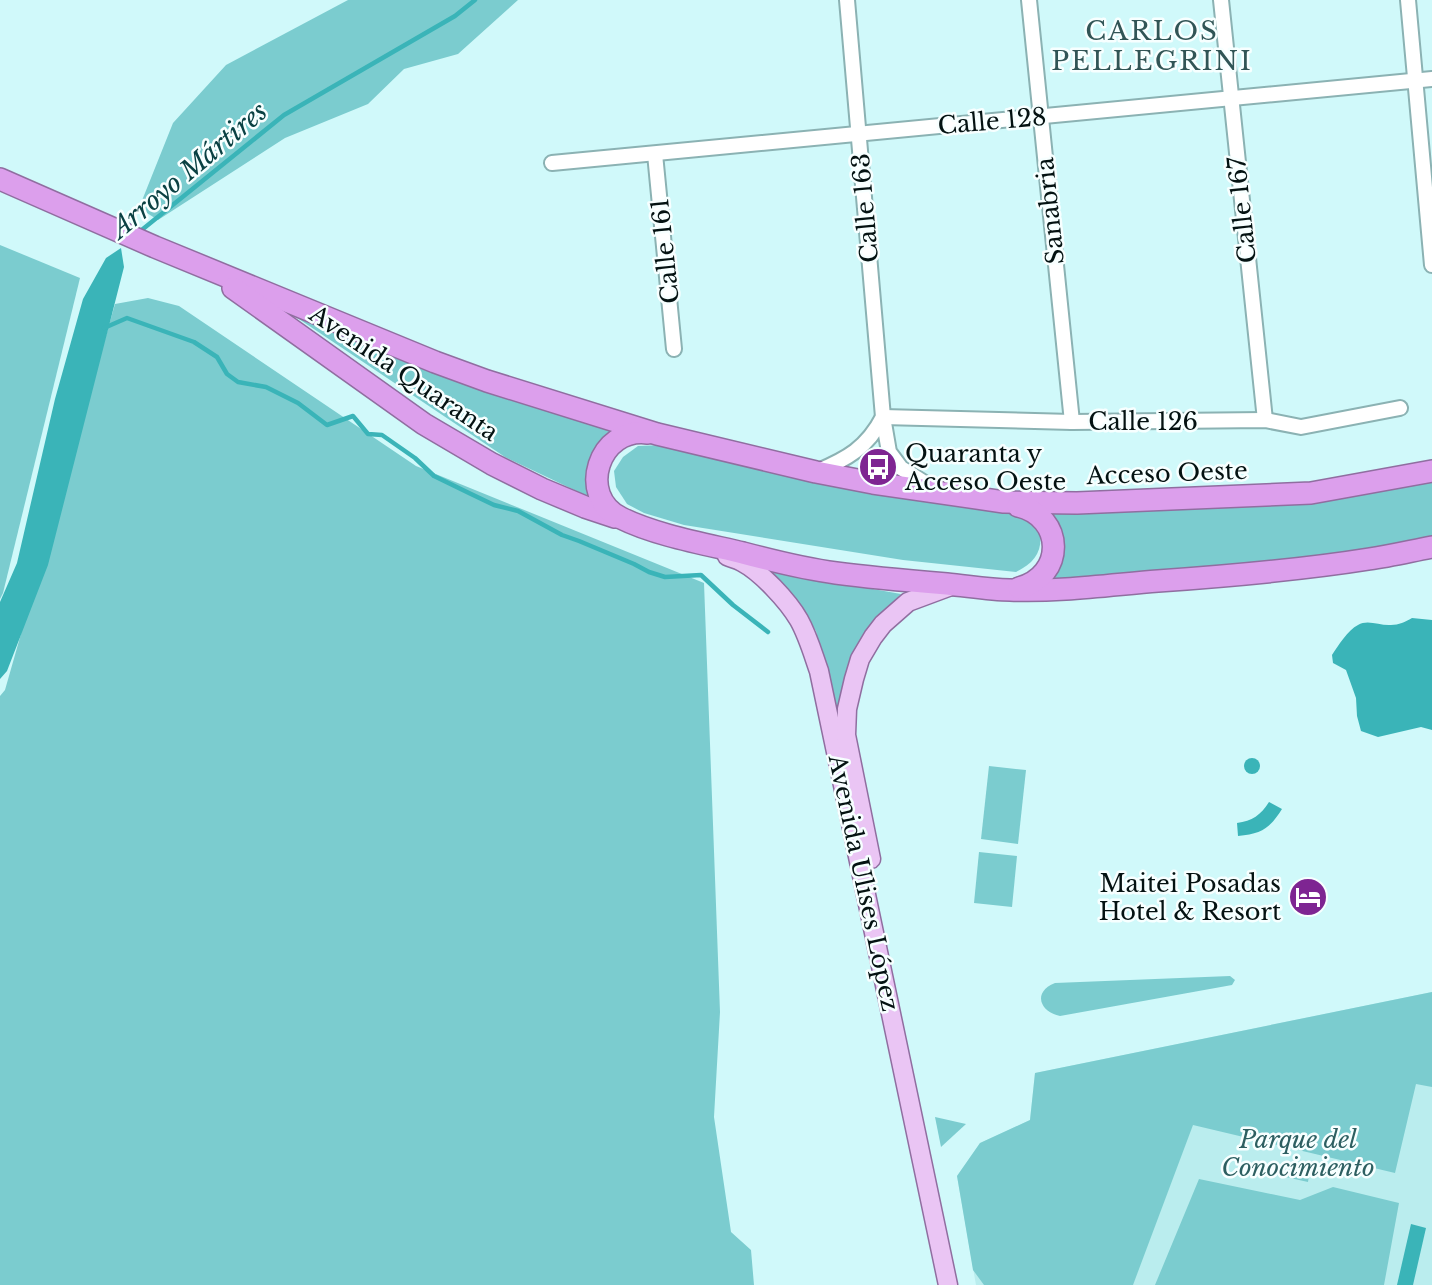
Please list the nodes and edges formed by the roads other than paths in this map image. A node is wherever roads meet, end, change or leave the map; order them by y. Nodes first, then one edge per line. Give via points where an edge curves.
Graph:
1 (847, 0) edge
2 (1029, 0) edge
3 (1221, 0) edge
4 (1408, 0) edge
5 (1432, 79) edge
6 (1415, 81) junction
7 (1231, 99) junction
8 (1041, 117) junction
9 (859, 134) junction
10 (655, 153) junction
11 (552, 163) dead end
12 (0, 179) edge
13 (197, 264) junction
14 (1432, 265) edge
15 (674, 349) dead end
16 (1400, 408) dead end
17 (883, 417) junction
18 (1265, 420) junction
19 (1072, 422) junction
20 (657, 434) junction
21 (1432, 471) edge
22 (816, 472) junction
23 (941, 493) junction
24 (1004, 502) junction
25 (630, 523) junction
26 (688, 540) junction
27 (1432, 547) edge
28 (954, 585) junction
29 (1010, 590) junction
30 (948, 1285) edge
31 (957, 1285) edge

1 - 9 street, Calle 163
2 - 8 street, Sanabria
3 - 7 street, Calle 167
4 - 6 street
5 - 6 street, Calle 128
6 - 7 street, Calle 128
6 - 14 street
7 - 8 street, Calle 128
7 - 18 street, Calle 167
8 - 9 street, Calle 128
8 - 19 street, Sanabria
9 - 10 street, Calle 128
9 - 17 street, Calle 163
10 - 11 street, Calle 128
10 - 15 street, Calle 161
12 - 13 highway, Avenida Quaranta
13 - 20 highway, Avenida Quaranta via 435,362
13 - 25 highway, Avenida Quaranta via 424,424 542,489
16 - 18 street, Calle 126 via 1301,427
17 - 19 street, Calle 126
17 - 22 street via 875,434 861,447
17 - 23 street, Calle 163 via 888,452 901,468
18 - 19 street, Calle 126
20 - 22 highway, Acceso Oeste
20 - 25 highway via 625,435 612,443 597,471 603,502
21 - 24 highway, Acceso Oeste via 1311,493
22 - 23 highway, Acceso Oeste
23 - 24 highway, Acceso Oeste
24 - 29 highway via 1032,509 1043,518 1054,544 1052,558 1037,581
25 - 26 highway, Avenida Quaranta
26 - 28 highway via 835,573
26 - 30 main road, Avenida Ulises López via 743,562 762,578 798,619 819,671
27 - 29 highway via 1238,575
28 - 29 highway
28 - 31 main road, Avenida Ulises López via 908,602 873,637 854,679 846,735

